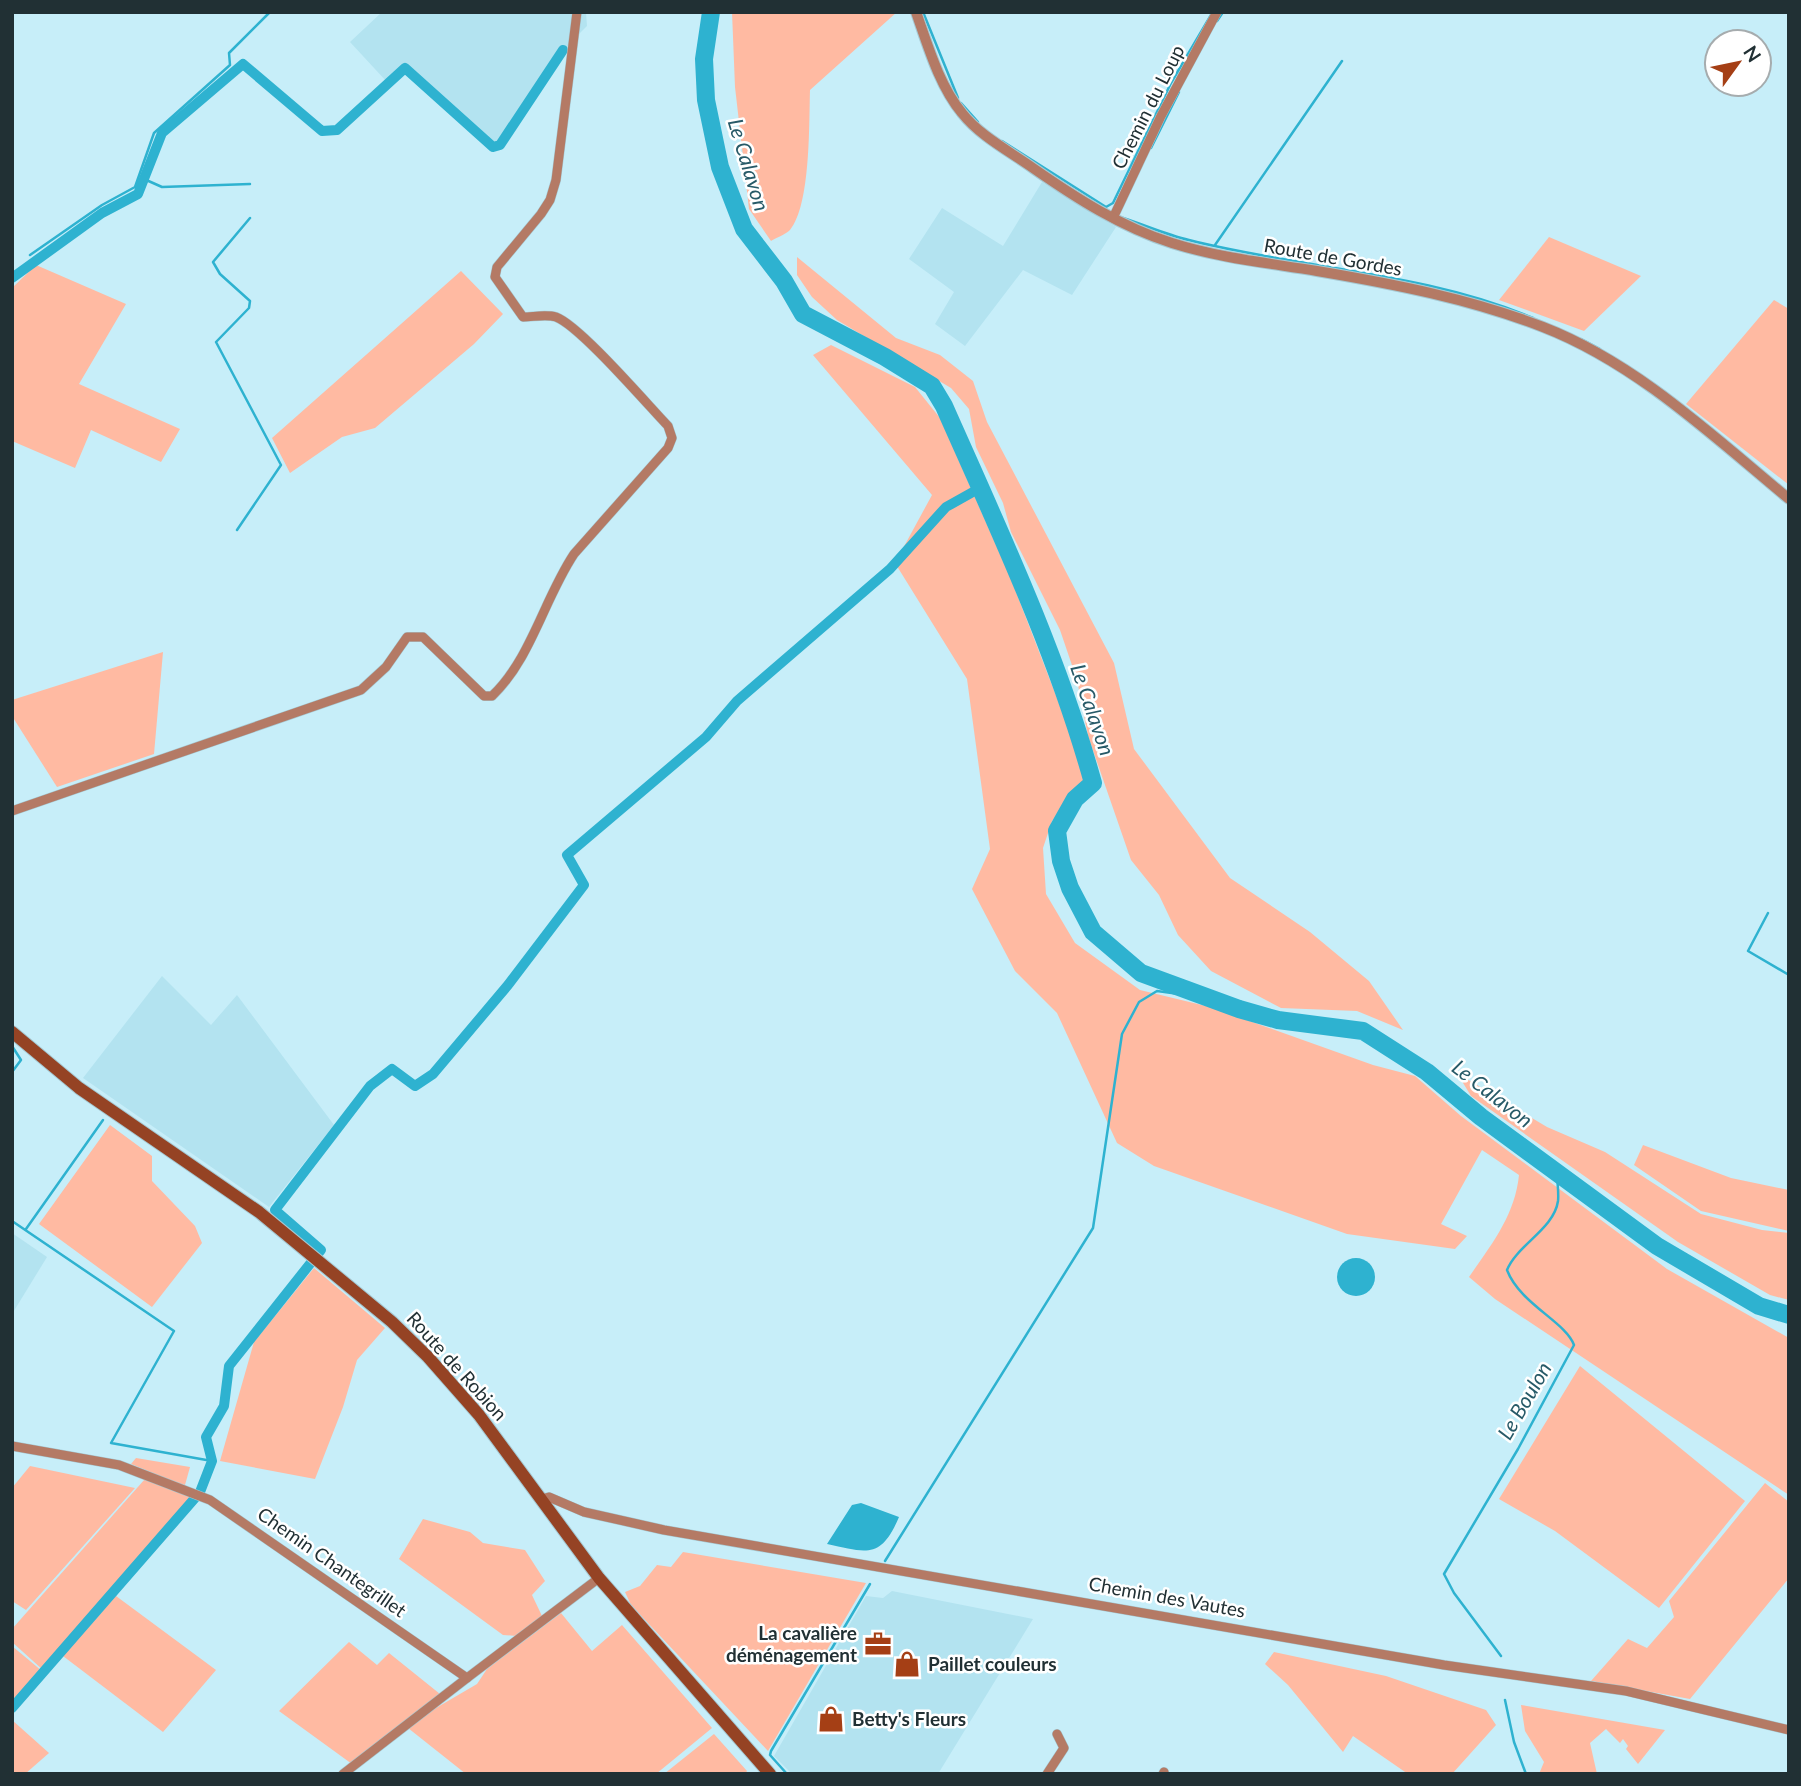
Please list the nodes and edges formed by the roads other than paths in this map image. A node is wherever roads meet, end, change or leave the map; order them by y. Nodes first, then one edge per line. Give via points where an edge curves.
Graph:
1 (577, 12) edge
2 (916, 12) edge
3 (1217, 12) edge
4 (1113, 218) junction
5 (1789, 499) edge
6 (12, 811) edge
7 (12, 1032) edge
8 (12, 1446) edge
9 (541, 1499) junction
10 (599, 1578) junction
11 (467, 1678) junction
12 (1789, 1730) edge
13 (1057, 1734) dead end
14 (343, 1774) edge
15 (770, 1774) edge
16 (1047, 1774) edge

1 - 6 street via 550,200 495,276 523,317 552,316 564,321 668,426 672,438 574,554 500,688 492,696 484,696 424,637 407,637 386,667 361,690
2 - 4 street, Route de Gordes via 946,87 970,122
3 - 4 street, Chemin du Loup
4 - 5 street, Route de Gordes via 1173,243 1386,283 1547,328 1634,376
7 - 9 main road, Route de Robion via 79,1088 259,1212 392,1322 455,1387
8 - 11 street, Chemin Chantegrillet via 119,1465 210,1500
9 - 10 main road, Route de Robion
9 - 12 street, Chemin des Vautes via 549,1497 584,1512 664,1530 1444,1665 1626,1691
10 - 11 street
10 - 15 main road, Route de Robion
11 - 14 street
13 - 16 street via 1063,1748

